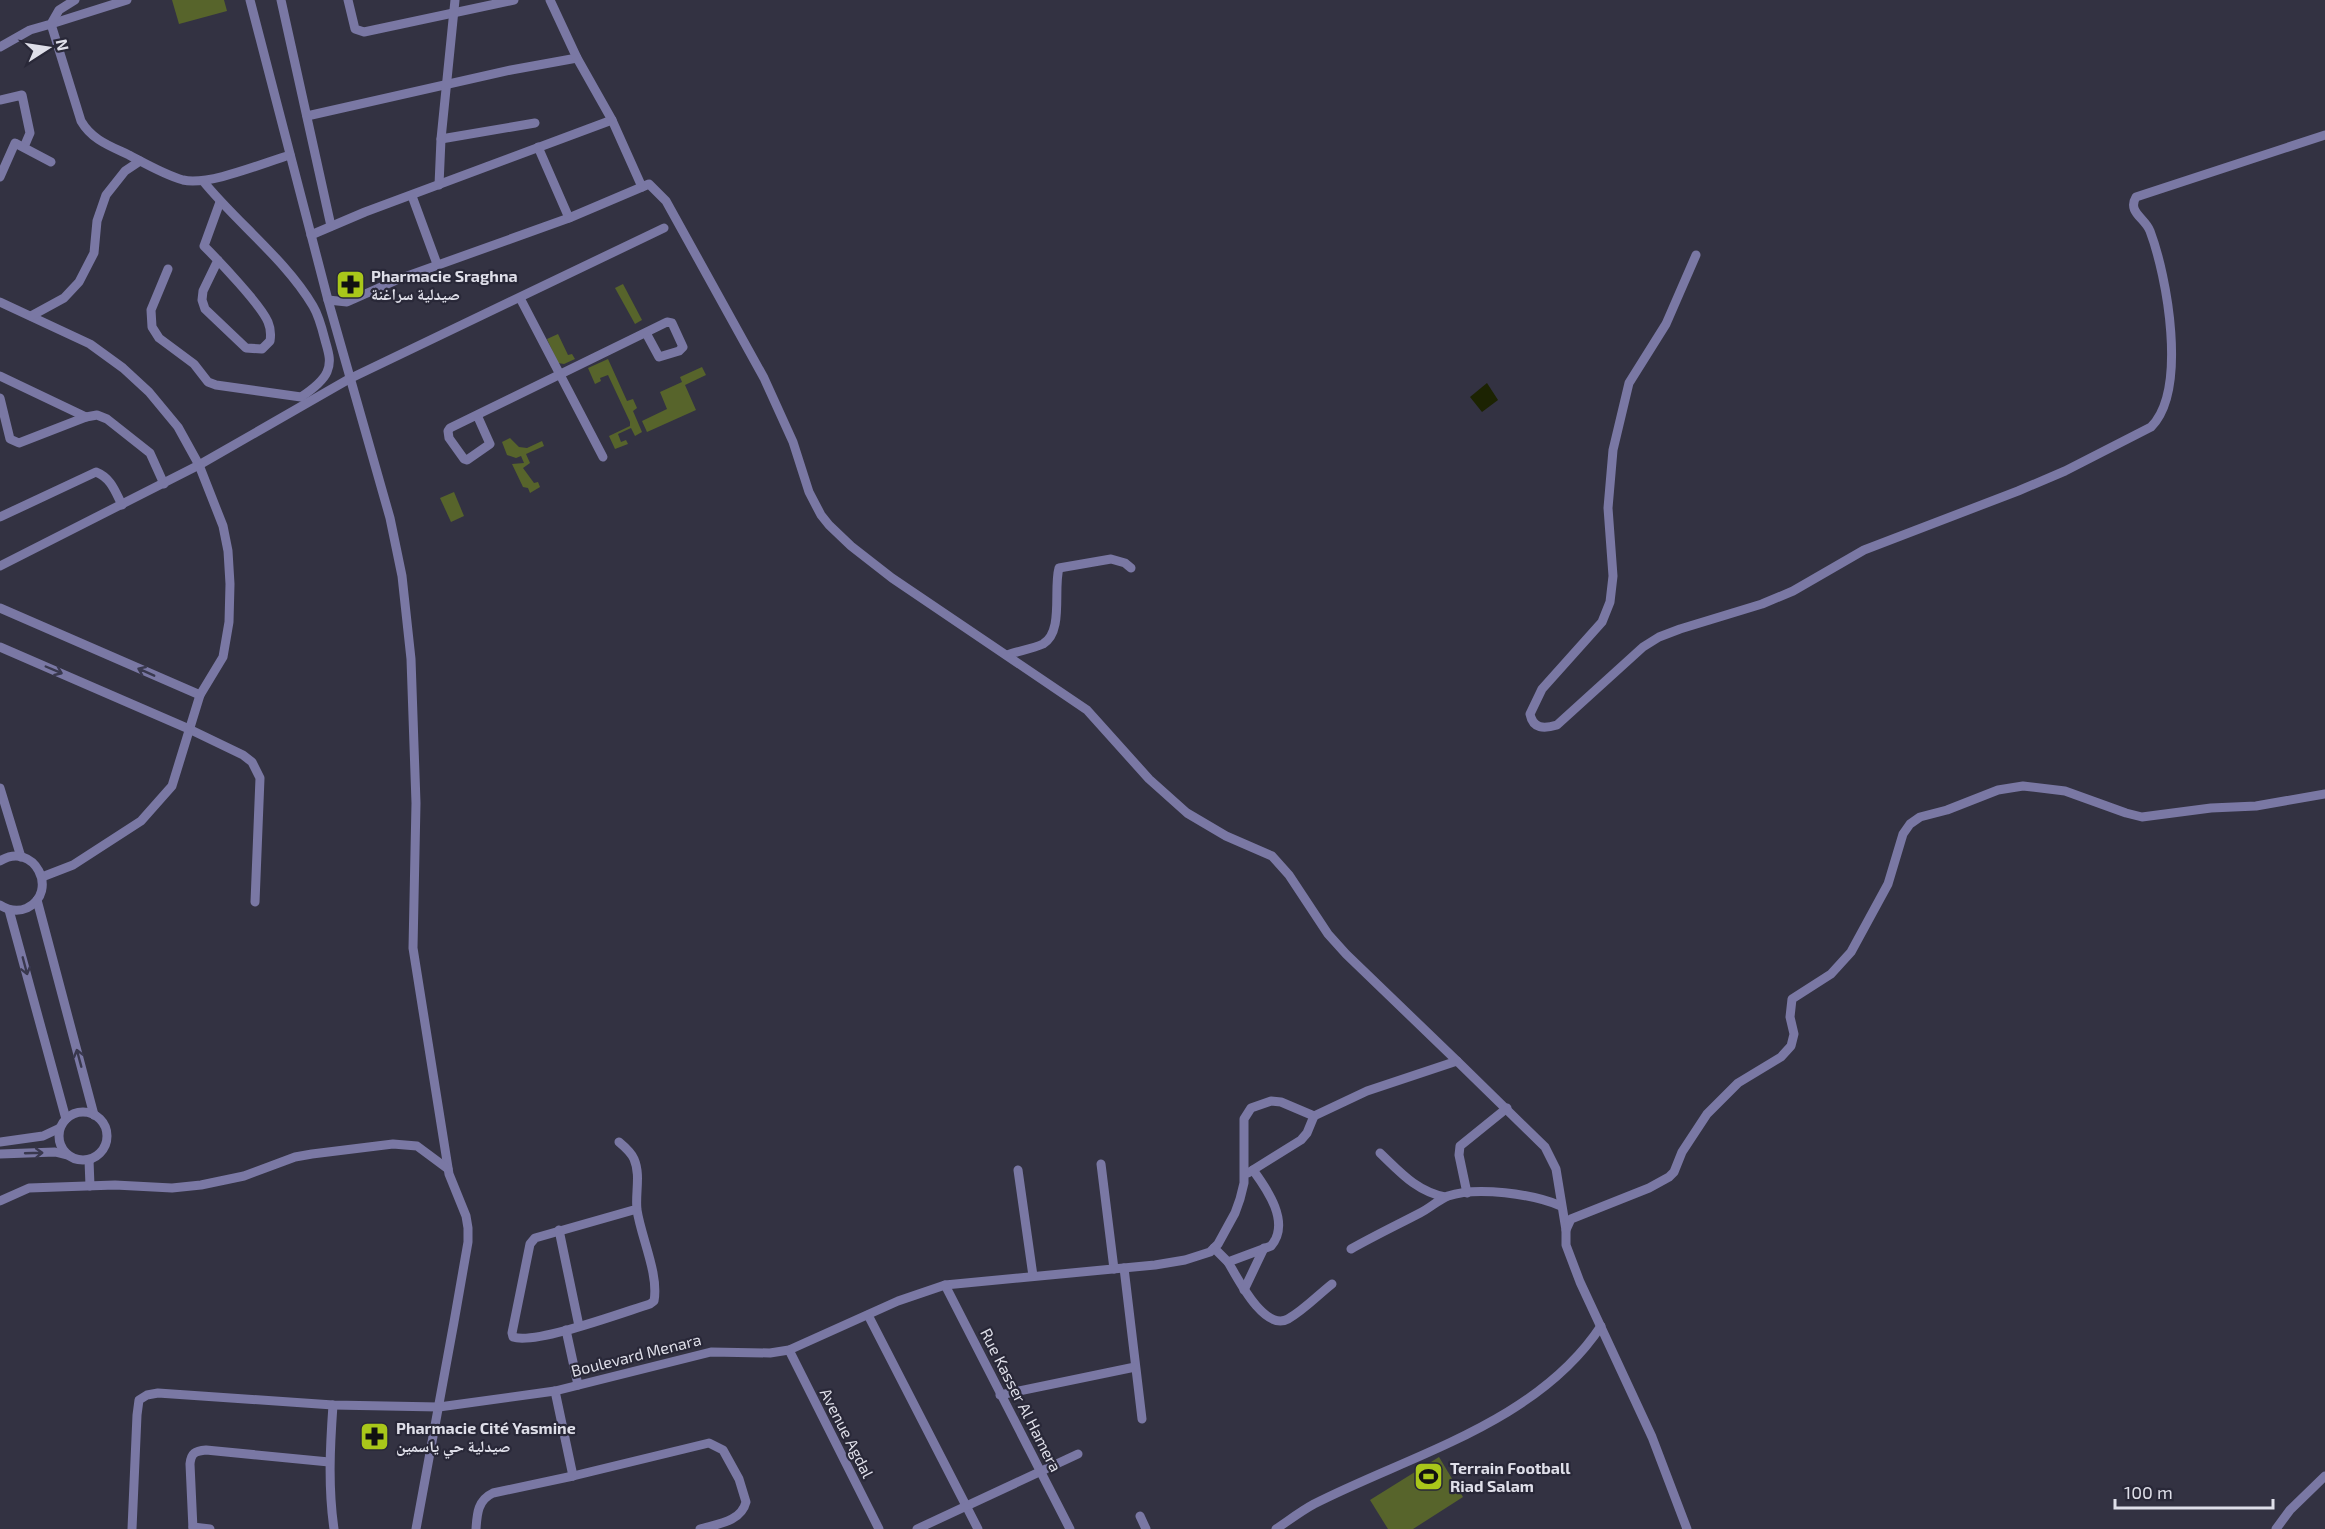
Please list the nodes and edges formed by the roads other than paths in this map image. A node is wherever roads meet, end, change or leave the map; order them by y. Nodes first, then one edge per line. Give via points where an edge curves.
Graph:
1 (75, 0) edge
2 (127, 0) edge
3 (250, 0) edge
4 (281, 0) edge
5 (348, 0) edge
6 (455, 0) edge
7 (514, 0) edge
8 (550, 0) edge
9 (454, 12) junction
10 (51, 24) junction
11 (0, 47) edge
12 (578, 58) junction
13 (446, 86) junction
14 (0, 100) edge
15 (307, 116) junction
16 (612, 120) junction
17 (535, 123) dead end
18 (2325, 135) edge
19 (441, 139) junction
20 (24, 147) junction
21 (538, 147) junction
22 (290, 155) junction
23 (140, 161) junction
24 (51, 162) dead end
25 (0, 177) edge
26 (203, 181) junction
27 (439, 185) junction
28 (642, 187) junction
29 (412, 196) junction
30 (219, 202) junction
31 (568, 218) junction
32 (331, 226) junction
33 (664, 228) dead end
34 (311, 235) junction
35 (1696, 255) dead end
36 (218, 260) junction
37 (436, 264) junction
38 (168, 269) dead end
39 (520, 298) junction
40 (328, 300) junction
41 (0, 302) edge
42 (32, 316) junction
43 (646, 333) dead end
44 (559, 374) junction
45 (0, 376) edge
46 (349, 379) junction
47 (0, 398) edge
48 (477, 415) junction
49 (86, 417) junction
50 (603, 457) dead end
51 (199, 465) junction
52 (164, 484) junction
53 (122, 505) junction
54 (0, 517) edge
55 (1, 565) edge
56 (1131, 568) dead end
57 (0, 608) edge
58 (0, 647) edge
59 (1007, 655) junction
60 (200, 695) junction
61 (189, 729) junction
62 (0, 788) edge
63 (2325, 794) edge
64 (21, 857) junction
65 (0, 861) edge
66 (42, 877) junction
67 (37, 900) junction
68 (255, 902) dead end
69 (5, 907) edge
70 (1457, 1060) junction
71 (1507, 1108) junction
72 (94, 1115) junction
73 (1314, 1116) junction
74 (66, 1119) junction
75 (60, 1128) junction
76 (0, 1142) edge
77 (619, 1142) dead end
78 (1380, 1153) dead end
79 (0, 1154) edge
80 (67, 1155) junction
81 (89, 1160) junction
82 (1101, 1164) dead end
83 (448, 1169) junction
84 (1018, 1170) dead end
85 (1249, 1172) junction
86 (90, 1186) junction
87 (1467, 1193) junction
88 (1445, 1197) junction
89 (0, 1201) edge
90 (1561, 1206) junction
91 (637, 1209) junction
92 (559, 1230) junction
93 (1566, 1230) junction
94 (1214, 1248) junction
95 (1264, 1248) junction
96 (1351, 1248) dead end
97 (1228, 1262) junction
98 (1119, 1269) junction
99 (1033, 1276) junction
100 (1332, 1284) dead end
101 (945, 1285) junction
102 (1244, 1290) junction
103 (868, 1315) junction
104 (579, 1326) junction
105 (1601, 1326) junction
106 (566, 1330) junction
107 (789, 1350) junction
108 (1135, 1367) junction
109 (578, 1385) junction
110 (555, 1391) junction
111 (1000, 1395) junction
112 (333, 1405) junction
113 (439, 1407) junction
114 (1142, 1419) dead end
115 (1078, 1454) dead end
116 (329, 1462) junction
117 (1041, 1471) junction
118 (573, 1476) junction
119 (2325, 1476) edge
120 (966, 1506) junction
121 (1140, 1516) dead end
122 (193, 1528) edge
123 (132, 1529) edge
124 (210, 1529) edge
125 (334, 1529) edge
126 (416, 1529) edge
127 (476, 1529) edge
128 (700, 1529) edge
129 (879, 1529) edge
130 (917, 1529) edge
131 (978, 1529) edge
132 (1070, 1529) edge
133 (1146, 1529) edge
134 (1276, 1529) edge
135 (1687, 1529) edge
136 (2276, 1529) edge

1 - 10 street via 59,10
2 - 10 street
3 - 22 street
4 - 15 street
5 - 9 street via 355,29 364,32
6 - 9 street
7 - 9 street
8 - 12 street
9 - 13 street
10 - 11 street via 30,30
10 - 23 street via 81,121 99,141
12 - 13 street
12 - 16 street
13 - 15 street
13 - 19 street
14 - 20 street via 22,95 30,133
15 - 32 street
16 - 21 street
16 - 28 street
17 - 19 street
18 - 35 street via 2159,188 2134,201 2134,212 2144,220 2152,240 2168,309 2172,351 2169,393 2160,418 2151,426 2065,471 1864,550 1793,591 1659,637 1619,667 1557,725 1540,728 1530,714 1542,689 1602,622 1610,602 1613,576 1608,508 1612,450 1623,405 1629,383 1666,324
19 - 27 street
20 - 24 street
20 - 25 street via 15,143
21 - 27 street
21 - 31 street
22 - 26 street
22 - 34 street
23 - 26 street via 176,177
23 - 42 street via 117,178 106,195 97,221 94,253 79,282 64,298
26 - 30 street
27 - 29 street
28 - 31 street
28 - 59 street via 649,184 666,201 704,268 764,378 785,422 809,492 825,520 850,546 892,578
29 - 32 street
29 - 37 street
30 - 36 street via 204,246
30 - 38 street via 273,255 312,305 329,352 325,377 301,397 208,382 194,364 159,338 152,327 150,310
31 - 37 street
32 - 34 street
33 - 39 street
34 - 40 street
36 - 36 street via 268,322 270,341 262,349 246,348 205,309 203,291
37 - 40 street via 347,302
39 - 44 street
39 - 46 street
40 - 46 street
41 - 42 street
42 - 51 street via 80,338 123,368 178,427
43 - 44 street
44 - 48 street
44 - 50 street
45 - 49 street
46 - 51 street
46 - 83 street via 390,518 409,627 416,803 412,948
47 - 49 street via 10,438 19,444
48 - 48 street via 490,444 467,460 448,431
49 - 52 street via 97,415 107,419 150,453
51 - 52 street
51 - 60 street via 223,525 230,584 223,657
52 - 53 street
53 - 54 street via 110,480 96,472
53 - 55 street
56 - 59 street via 1111,559 1059,568 1053,633 1041,645
60 -> 57 street
58 -> 61 street
59 - 70 street via 1087,710 1149,779 1187,813 1272,856 1346,954
60 - 61 street
61 - 66 street via 172,786 141,821 73,865
61 - 68 street via 248,758 258,772
62 - 64 street
63 - 93 street via 2256,806 2142,817 2065,791 2023,786 1998,790 1920,816 1903,834 1888,884 1851,952 1831,974 1792,999 1794,1038 1790,1049 1738,1083 1707,1114 1669,1178 1571,1219
64 - 65 street
64 - 66 street via 32,862
66 - 67 street
67 - 69 street via 27,908
72 -> 67 street
69 -> 74 street
70 - 71 street
70 - 73 street via 1367,1091
71 - 87 street via 1460,1146
71 - 90 street via 1552,1158
72 - 74 street via 76,1113
72 - 81 street via 105,1127 107,1139 99,1154
73 - 85 street via 1301,1140
73 - 85 street via 1281,1102 1251,1108 1244,1119
74 - 75 street
75 - 76 street via 43,1136
75 - 80 street via 59,1140
77 - 91 street via 634,1160
78 - 88 street via 1414,1185
79 -> 80 street
80 - 81 street
81 - 86 street
82 - 98 street
83 - 86 street via 417,1146 393,1144 304,1155 244,1176 201,1185
83 - 113 street via 466,1216 468,1242
84 - 99 street
85 - 94 street via 1235,1213
85 - 95 street via 1273,1198 1277,1219 1275,1241
86 - 89 street via 29,1188
87 - 88 street
87 - 90 street via 1519,1196
88 - 96 street
90 - 93 street
91 - 92 street
91 - 104 street via 654,1301
92 - 104 street
92 - 106 street via 538,1236 530,1244 512,1334 523,1339
93 - 105 street via 1566,1245
94 - 97 street
94 - 98 street, Boulevard Menara via 1199,1257
95 - 97 street
95 - 102 street
97 - 102 street
98 - 99 street, Boulevard Menara
98 - 108 street
99 - 101 street, Boulevard Menara
100 - 102 street via 1281,1321 1266,1314
101 - 103 street, Boulevard Menara
101 - 111 street, Rue Kasser Al Hamera
103 - 107 street, Boulevard Menara
103 - 120 street
104 - 106 street
105 - 134 street via 1575,1359 1510,1409 1416,1458 1312,1505
105 - 135 street via 1652,1437
106 - 109 street
107 - 109 street, Boulevard Menara via 701,1353
107 - 129 street, Avenue Agdal
108 - 111 street
108 - 114 street
109 - 110 street, Boulevard Menara
110 - 113 street, Boulevard Menara
110 - 118 street
111 - 117 street, Rue Kasser Al Hamera
112 - 113 street, Boulevard Menara
112 - 116 street
112 - 123 street, Boulevard Menara via 158,1393 144,1396 139,1400 137,1415
113 - 126 street
115 - 117 street
116 - 122 street via 194,1452 190,1464
116 - 125 street
117 - 120 street
117 - 132 street, Rue Kasser Al Hamera
118 - 127 street via 487,1496 480,1503
118 - 128 street via 687,1447 716,1445 739,1479 746,1503 741,1515
119 - 136 street
120 - 130 street
120 - 131 street
121 - 133 street
122 - 124 street

